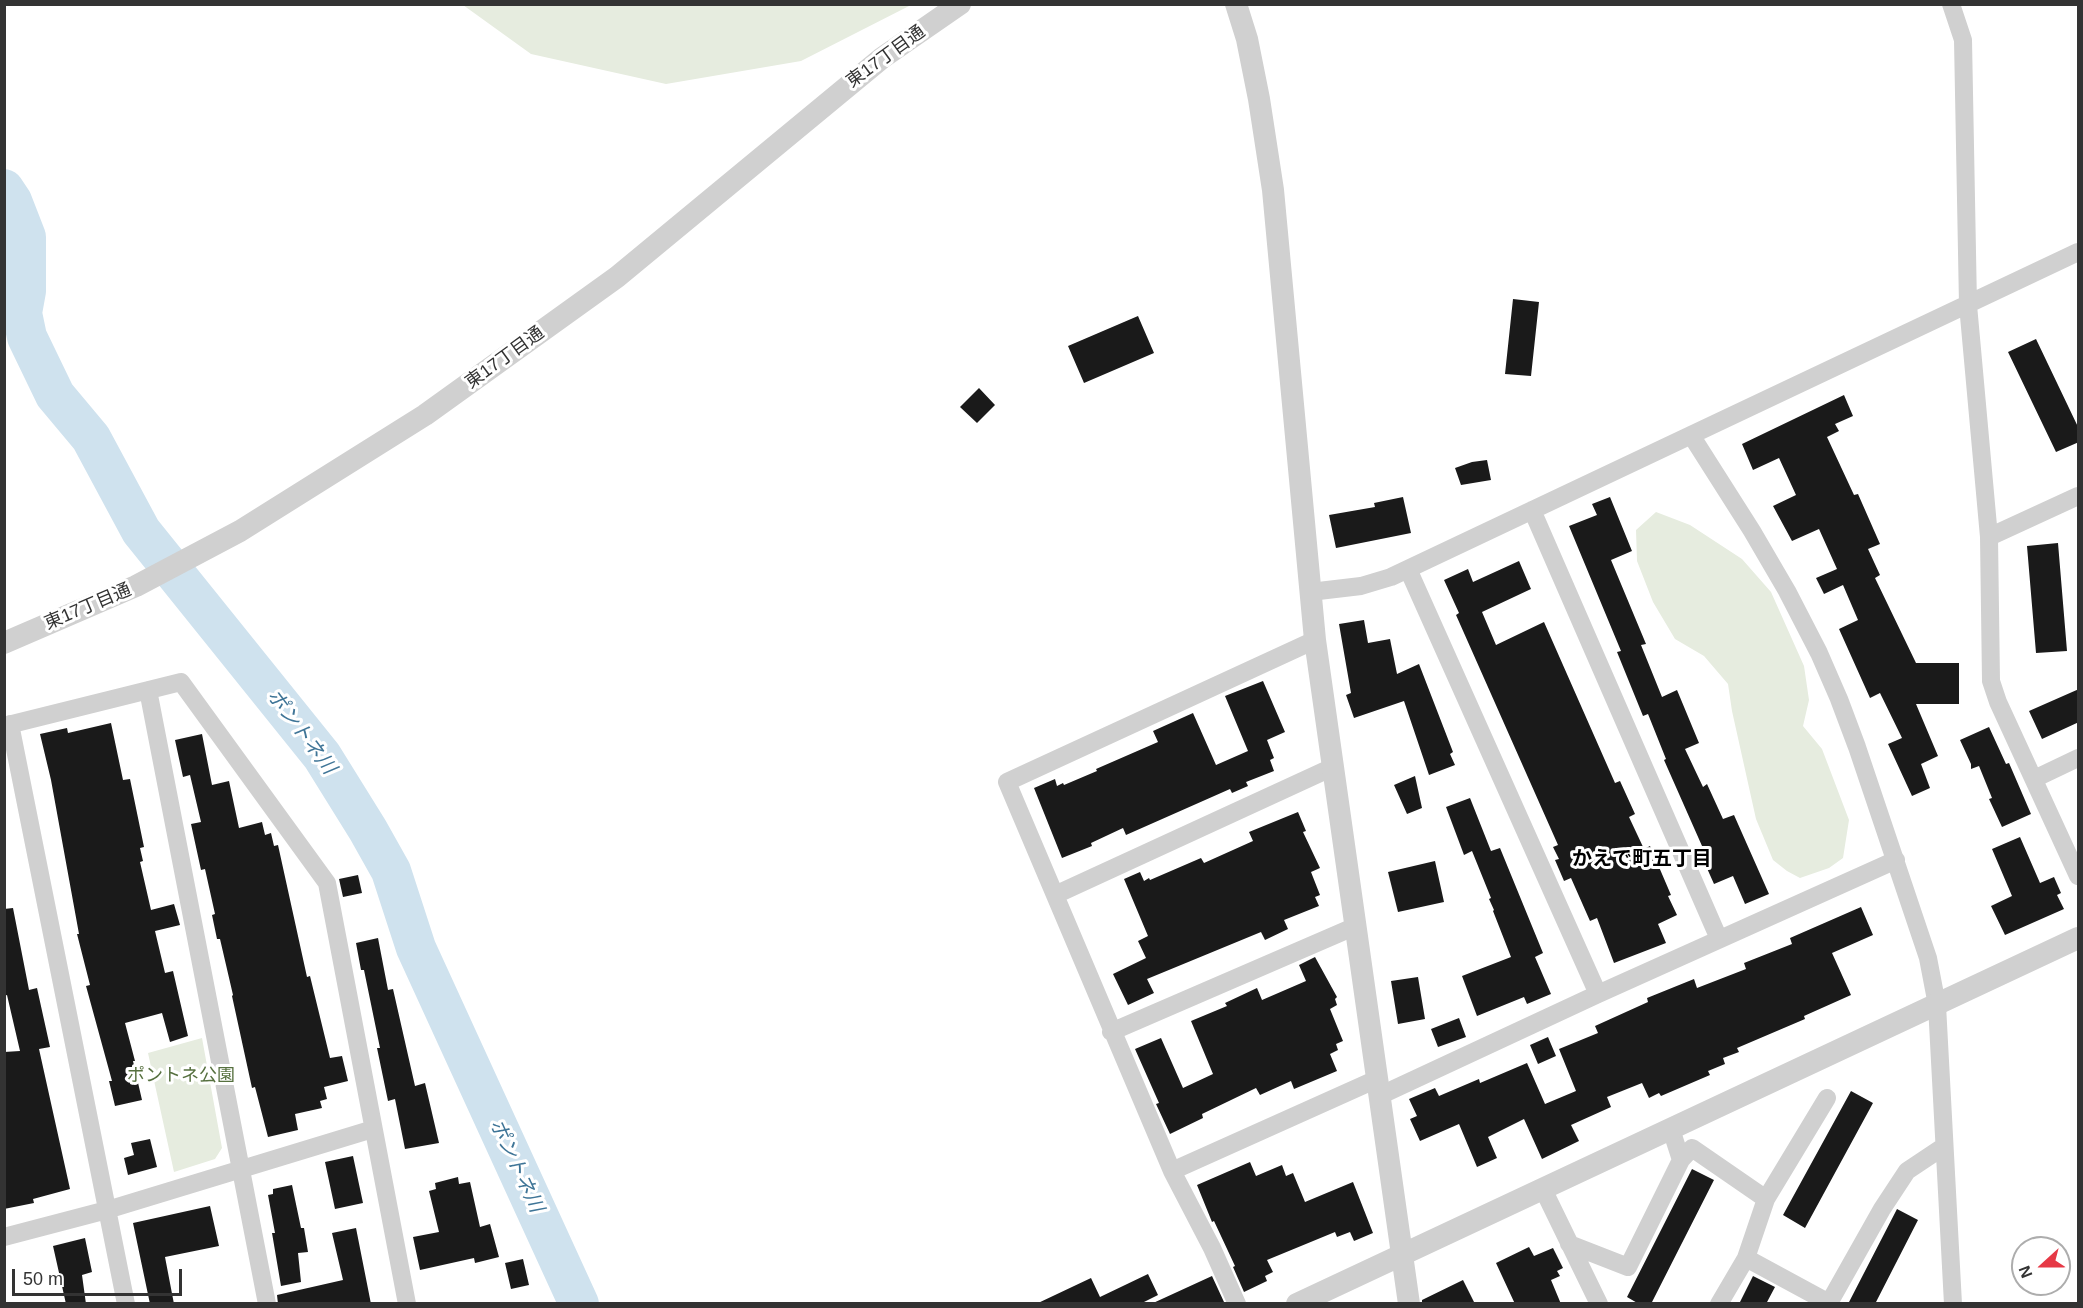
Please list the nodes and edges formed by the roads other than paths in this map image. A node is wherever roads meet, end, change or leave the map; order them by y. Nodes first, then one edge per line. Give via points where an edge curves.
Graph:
1 (960, 4) edge
2 (1236, 4) edge
3 (1951, 4) edge
4 (2079, 252) edge
5 (1968, 305) junction
6 (1691, 435) junction
7 (2079, 496) edge
8 (1532, 510) junction
9 (1989, 537) junction
10 (1408, 569) junction
11 (1310, 592) junction
12 (1315, 640) junction
13 (4, 643) edge
14 (148, 690) junction
15 (7, 725) edge
16 (2079, 758) edge
17 (1333, 767) junction
18 (2034, 779) junction
19 (1896, 860) junction
20 (2079, 876) edge
21 (1055, 895) junction
22 (1356, 926) junction
23 (2079, 938) edge
24 (1719, 939) junction
25 (1598, 994) junction
26 (1937, 1005) junction
27 (1111, 1032) junction
28 (1378, 1087) junction
29 (1827, 1098) dead end
30 (373, 1129) junction
31 (1671, 1129) junction
32 (1943, 1147) junction
33 (1681, 1161) junction
34 (240, 1170) junction
35 (1172, 1171) junction
36 (1543, 1189) junction
37 (1766, 1198) junction
38 (107, 1209) junction
39 (4, 1237) edge
40 (1569, 1244) junction
41 (1402, 1255) junction
42 (1746, 1258) junction
43 (126, 1304) edge
44 (267, 1304) edge
45 (407, 1304) edge
46 (1237, 1304) edge
47 (1297, 1304) edge
48 (1409, 1304) edge
49 (1599, 1304) edge
50 (1719, 1304) edge
51 (1953, 1304) edge

1 - 13 street, 東17丁目通 via 873,64 617,277 425,416 240,531 136,586
2 - 11 street via 1253,69 1273,190
3 - 5 street via 1963,40
4 - 5 street
5 - 6 street
5 - 9 street
6 - 8 street
6 - 19 street via 1758,541 1819,653
7 - 9 street
8 - 10 street
8 - 24 street
9 - 18 street via 1991,681
10 - 11 street via 1361,586
10 - 25 street
11 - 12 street
12 - 17 street
12 - 21 street via 1006,782
14 - 15 street
14 - 30 street via 181,682 327,883
14 - 34 street
15 - 38 street
16 - 18 street
17 - 21 street
17 - 22 street
18 - 20 street
19 - 24 street
19 - 26 street via 1928,958
21 - 27 street
22 - 27 street
22 - 28 street
23 - 26 street
24 - 25 street
25 - 28 street
26 - 31 street
26 - 32 street
27 - 35 street
28 - 35 street
28 - 41 street
29 - 37 street
30 - 34 street
30 - 45 street
31 - 33 street
31 - 36 street
32 - 42 street via 1907,1171 1829,1303
32 - 51 street
33 - 37 street via 1692,1148
33 - 40 street via 1628,1267
34 - 38 street
34 - 44 street
35 - 46 street
36 - 40 street
36 - 41 street
37 - 42 street
38 - 39 street
38 - 43 street
40 - 49 street
41 - 47 street
41 - 48 street
42 - 50 street

